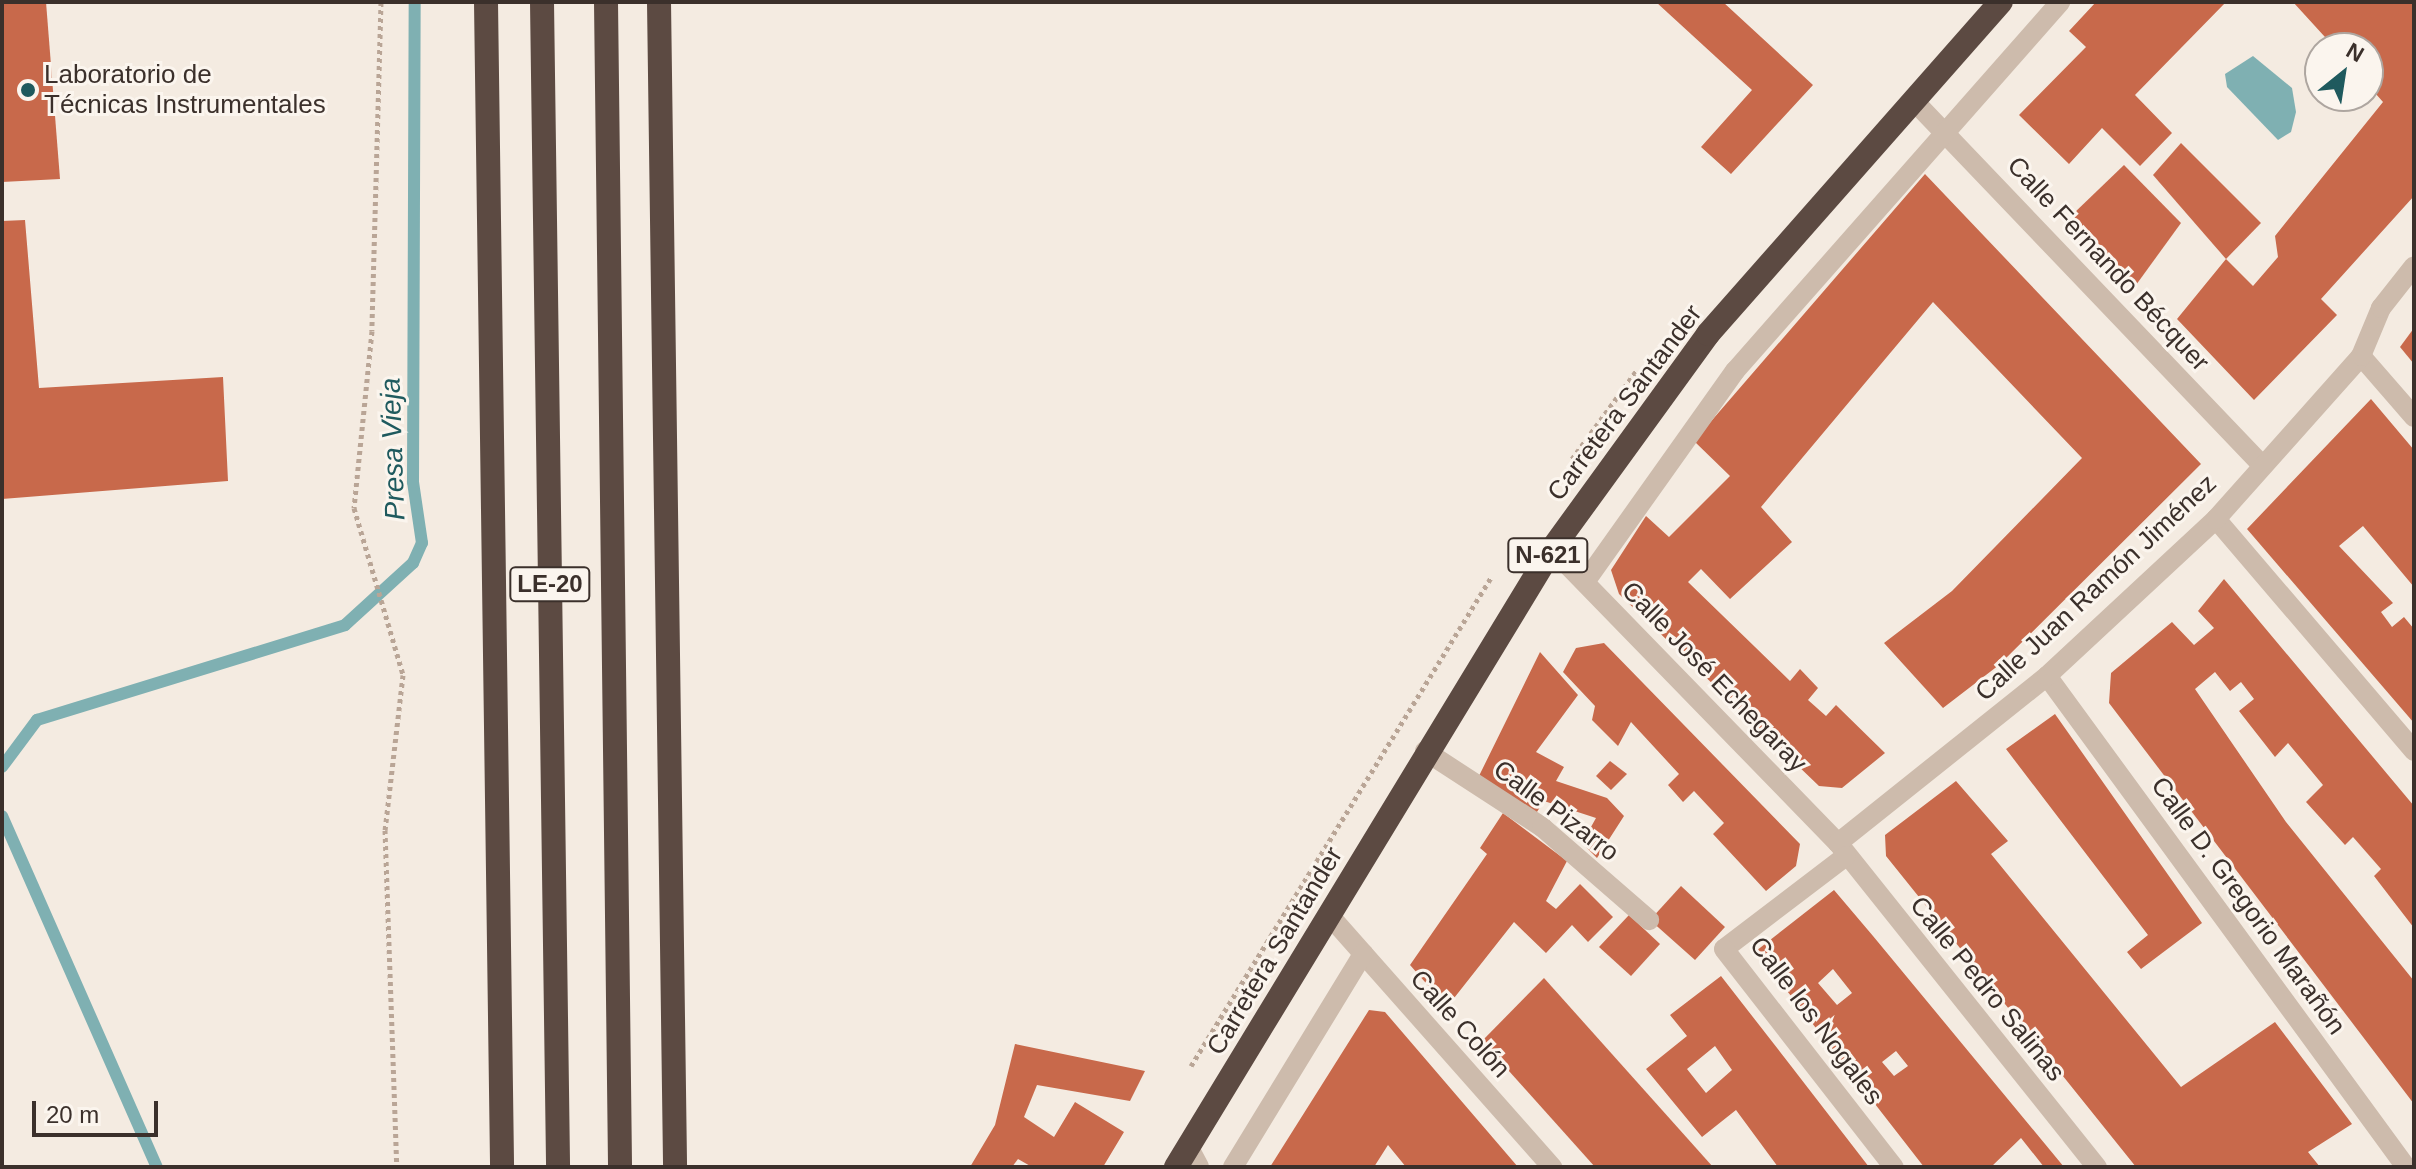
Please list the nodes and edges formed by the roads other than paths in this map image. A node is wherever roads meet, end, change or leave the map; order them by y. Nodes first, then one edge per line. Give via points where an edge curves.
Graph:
1 (486, 2) edge
2 (542, 2) edge
3 (606, 2) edge
4 (659, 2) edge
5 (2001, 2) edge
6 (2060, 2) edge
7 (1914, 101) junction
8 (1945, 129) junction
9 (2414, 266) edge
10 (2361, 356) junction
11 (2414, 417) edge
12 (2262, 465) junction
13 (2216, 519) junction
14 (1552, 549) junction
15 (1585, 582) junction
16 (2047, 676) junction
17 (1425, 751) junction
18 (2414, 751) edge
19 (1842, 850) junction
20 (1329, 915) junction
21 (1649, 920) dead end
22 (1363, 954) junction
23 (1188, 1161) edge
24 (502, 1167) edge
25 (558, 1167) edge
26 (620, 1167) edge
27 (675, 1167) edge
28 (1233, 1167) edge
29 (1552, 1167) edge
30 (1894, 1167) edge
31 (2097, 1167) edge
32 (2406, 1167) edge

1 - 24 highway
2 - 25 highway, LE-20
3 - 26 highway, LE-20
4 - 27 highway
5 - 7 highway, Carretera Santander / N-621
6 - 8 street
7 - 8 street, Calle Fernando Bécquer
7 - 14 highway, Carretera Santander / N-621 via 1708,334
8 - 12 street, Calle Fernando Bécquer
8 - 15 street via 1735,371
9 - 10 street, Calle Juan Ramón Jiménez via 2381,308
10 - 11 street
10 - 12 street, Calle Juan Ramón Jiménez
12 - 13 street, Calle Juan Ramón Jiménez
13 - 16 street, Calle Juan Ramón Jiménez
13 - 18 street
14 - 15 street, Calle José Echegaray
14 - 17 highway, Carretera Santander / N-621
15 - 19 street, Calle José Echegaray
16 - 19 street, Calle Juan Ramón Jiménez
16 - 32 street, Calle D. Gregorio Marañón
17 - 20 highway, Carretera Santander / N-621
17 - 21 street, Calle Pizarro via 1542,827
19 - 30 street, Calle los Nogales via 1724,949
19 - 31 street, Calle Pedro Salinas
20 - 22 street, Calle Colón
20 - 23 highway, Carretera Santander / N-621
22 - 28 street
22 - 29 street, Calle Colón

